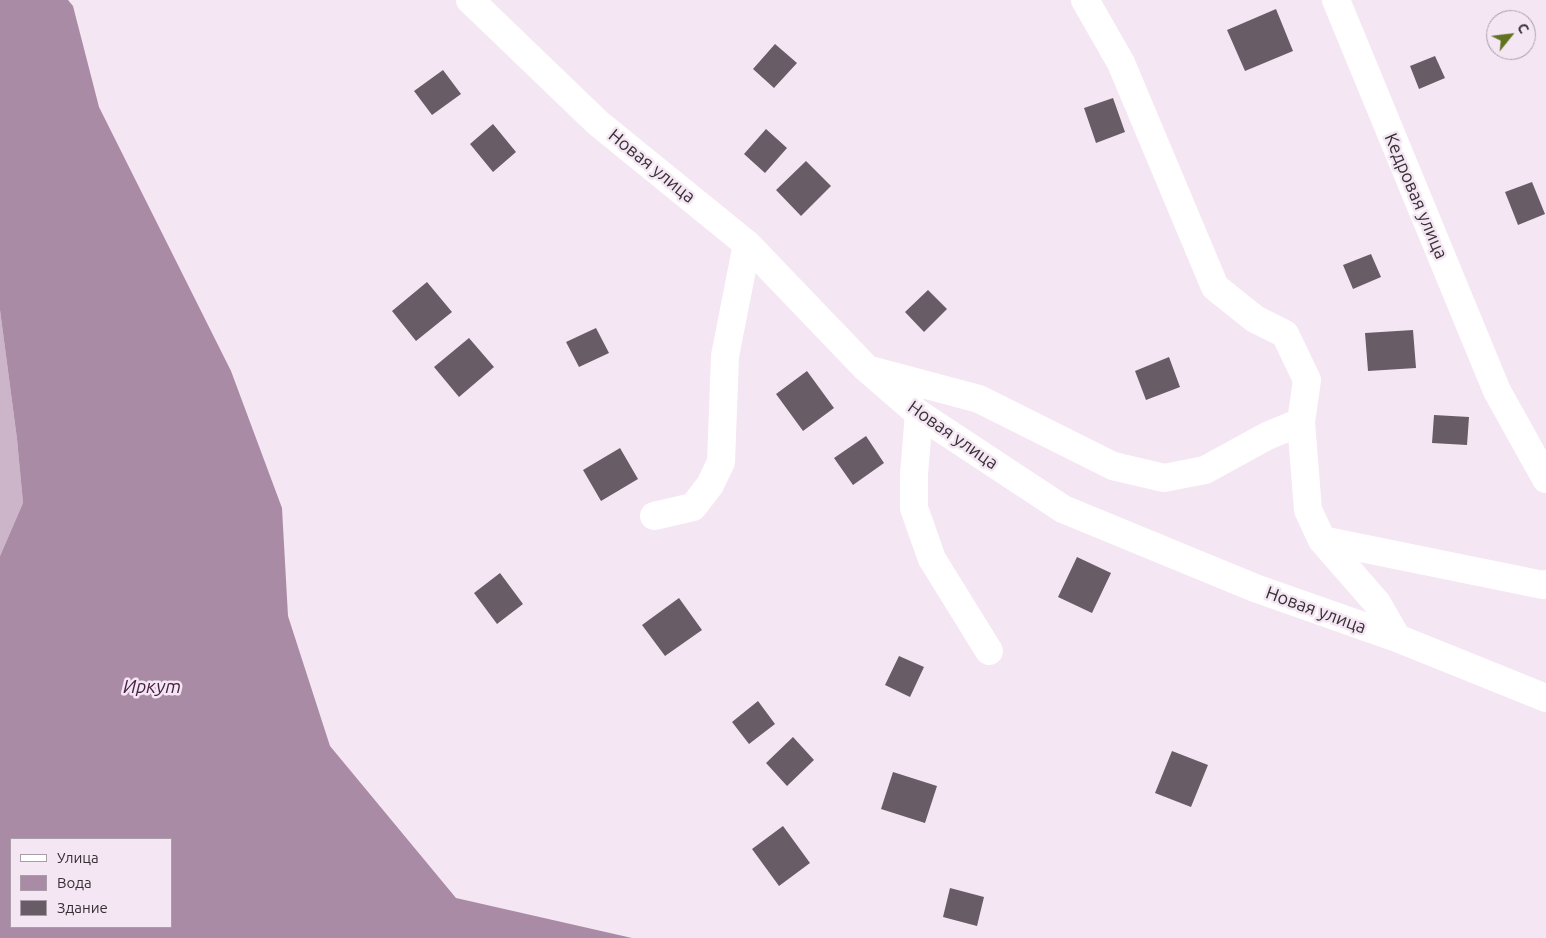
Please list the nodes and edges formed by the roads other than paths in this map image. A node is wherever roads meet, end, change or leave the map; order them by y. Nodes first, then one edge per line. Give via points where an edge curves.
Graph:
1 (470, 0) edge
2 (1085, 0) edge
3 (1336, 0) edge
4 (747, 244) junction
5 (866, 368) junction
6 (919, 414) junction
7 (1301, 422) junction
8 (1546, 479) edge
9 (654, 516) dead end
10 (1322, 540) junction
11 (1546, 584) edge
12 (1396, 638) junction
13 (989, 651) dead end
14 (1546, 698) edge

1 - 4 street, Новая улица via 598,123
2 - 7 street via 1121,63 1215,287 1255,319 1285,334 1307,380
3 - 8 street, Кедровая улица via 1497,391
4 - 5 street, Новая улица
4 - 9 street via 725,356 721,462 710,485 693,507
5 - 6 street, Новая улица
5 - 7 street via 979,399 1113,466 1164,478 1205,470 1267,436
6 - 12 street, Новая улица via 1064,510 1255,588
6 - 13 street via 914,508 932,559
7 - 10 street via 1308,510
10 - 11 street
10 - 12 street via 1377,604
12 - 14 street, Новая улица

